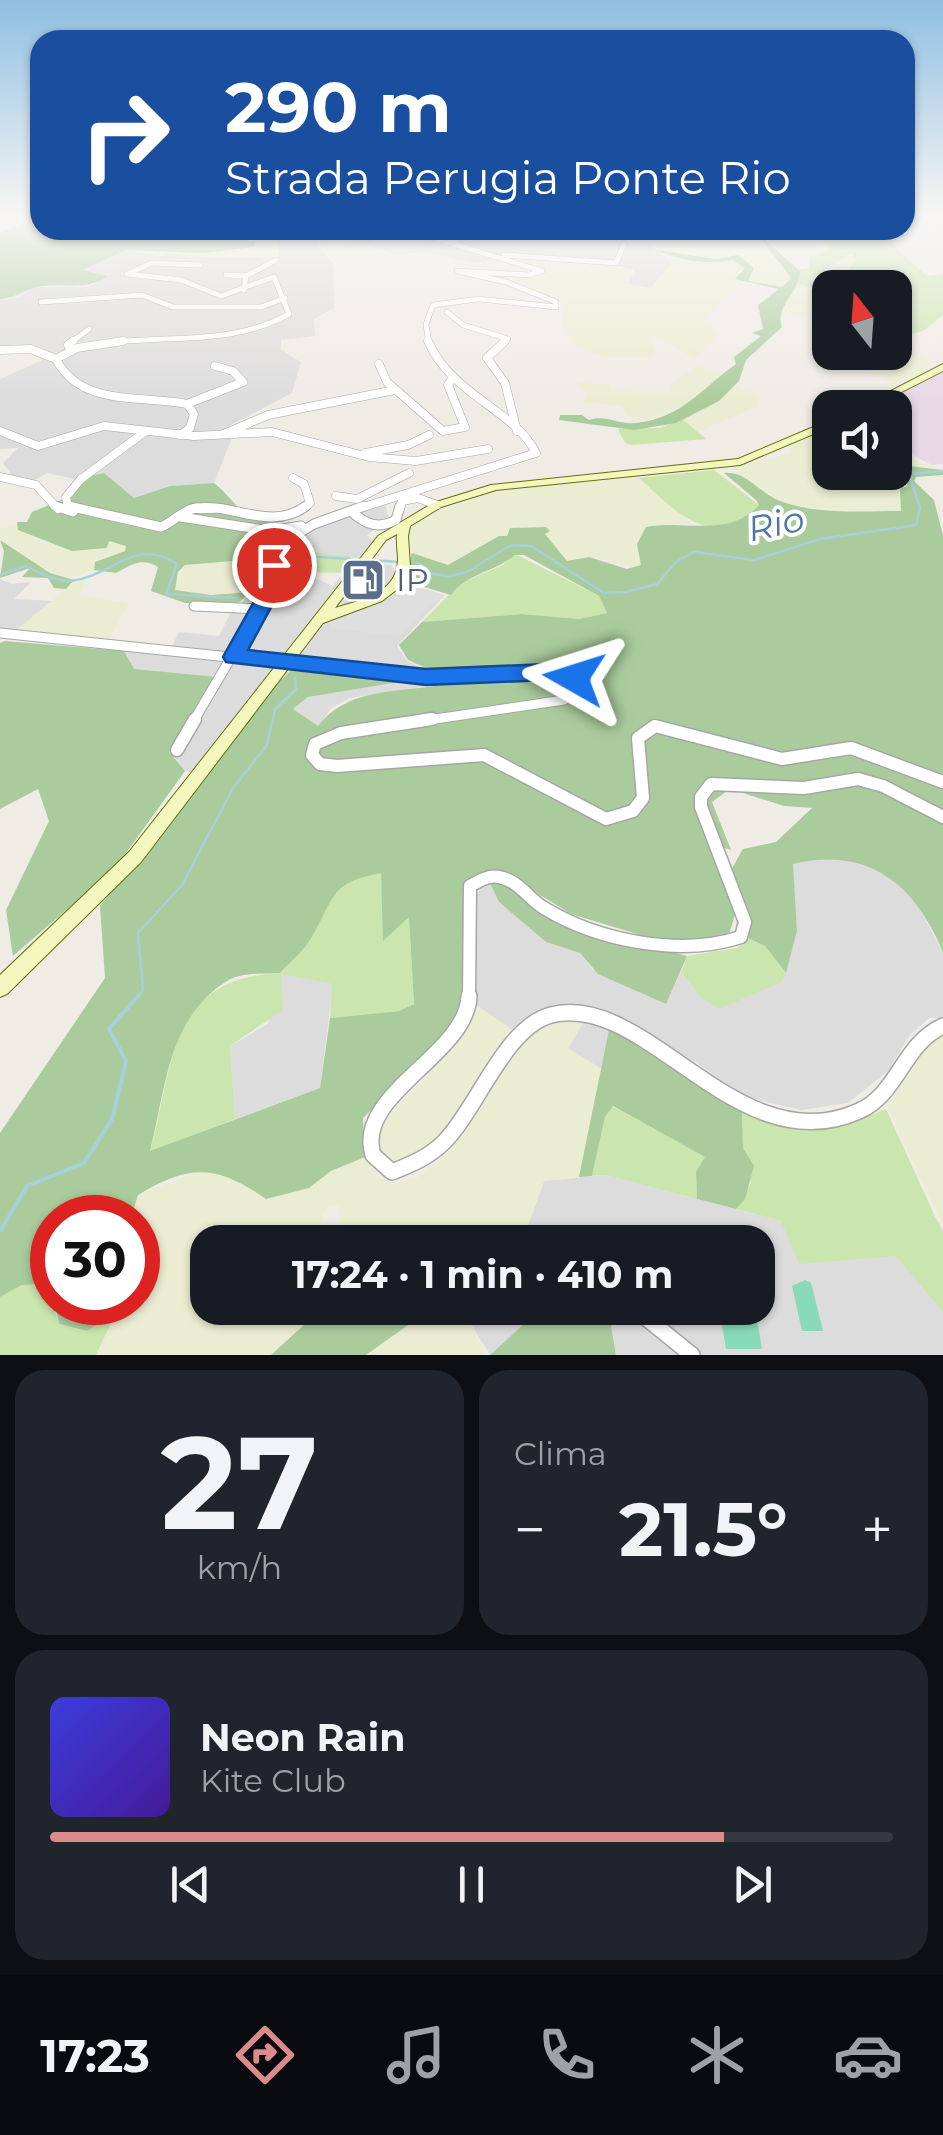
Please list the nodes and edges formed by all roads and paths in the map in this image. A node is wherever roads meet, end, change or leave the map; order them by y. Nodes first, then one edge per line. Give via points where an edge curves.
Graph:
1 (167, 278) edge
2 (246, 278) edge
3 (262, 278) edge
4 (275, 278) edge
5 (489, 278) edge
6 (244, 290) junction
7 (285, 298) junction
8 (41, 302) dead end
9 (446, 312) dead end
10 (88, 329) dead end
11 (0, 350) edge
12 (71, 351) junction
13 (56, 360) junction
14 (379, 364) dead end
15 (214, 366) dead end
16 (943, 367) edge
17 (452, 380) junction
18 (395, 390) junction
19 (898, 390) edge
20 (187, 404) junction
21 (514, 428) junction
22 (0, 431) edge
23 (146, 431) junction
24 (812, 431) edge
25 (180, 435) junction
26 (429, 435) dead end
27 (219, 436) junction
28 (488, 449) dead end
29 (359, 454) junction
30 (409, 473) dead end
31 (0, 477) edge
32 (294, 478) dead end
33 (393, 483) junction
34 (407, 492) junction
35 (336, 496) dead end
36 (437, 506) junction
37 (79, 512) junction
38 (353, 513) junction
39 (180, 517) junction
40 (325, 520) junction
41 (406, 523) junction
42 (382, 538) junction
43 (402, 547) junction
44 (368, 552) junction
45 (340, 588) junction
46 (365, 605) junction
47 (194, 606) dead end
48 (260, 609) junction
49 (0, 633) edge
50 (306, 633) junction
51 (234, 657) junction
52 (286, 661) junction
53 (176, 750) dead end
54 (943, 782) edge
55 (943, 817) edge
56 (0, 988) edge
57 (943, 1026) edge
58 (655, 1325) edge
59 (692, 1355) edge

1 - 6 street via 184,280 204,296
2 - 6 street
3 - 6 street
4 - 7 street
5 - 17 street via 558,306 508,300 432,305 428,342
7 - 8 street via 261,307 173,306 136,295
7 - 12 street via 289,314 261,326
9 - 21 street via 464,329 508,339 487,358 505,382
10 - 12 street via 68,345
11 - 13 street via 31,349
12 - 13 street
13 - 20 street via 81,387
14 - 18 street
15 - 20 street via 243,382
16 - 19 main road
17 - 18 street via 448,385 465,422 459,430 436,429
17 - 21 street
18 - 27 street via 273,410
20 - 25 street via 194,414
21 - 34 street via 537,448 532,456
22 - 23 street via 38,446 104,426
23 - 25 street
23 - 37 street via 70,491 66,504
24 - 36 main road via 740,462 517,483
25 - 27 street
26 - 29 street
27 - 29 street via 283,433
28 - 29 street via 425,460
30 - 33 street
31 - 37 street via 36,485 60,511
32 - 39 street via 304,484 310,503 290,515 260,518 194,508
33 - 34 street
33 - 35 street via 356,498
34 - 38 street
36 - 38 street via 409,498 396,520 381,526 364,524
36 - 41 main road
37 - 39 street via 161,527
38 - 40 street
39 - 40 street via 268,534
40 - 48 street via 281,544
41 - 42 main road
41 - 43 main road
42 - 43 main road
42 - 44 main road
43 - 44 main road
43 - 46 main road via 404,567 394,588
44 - 45 main road
45 - 46 main road via 344,602
45 - 50 main road
46 - 50 main road via 333,612
47 - 48 street
48 - 51 street
49 - 51 street
50 - 52 main road
51 - 52 street
51 - 53 street
52 - 54 street via 426,677 548,672 574,678 574,694 564,700 341,734 316,744 312,756 337,766 484,755 606,819 633,812 643,798 638,738 655,726 782,759 851,748
52 - 56 main road via 135,857
55 - 57 street via 858,779 804,788 711,784 701,808 745,922 741,937 704,949 570,920 512,882 481,879 470,886 467,902 470,1003 456,1029 378,1114 370,1128 372,1155 392,1172 420,1163 476,1106 524,1033 544,1016 592,1020 635,1039 735,1102 770,1114 818,1118 872,1106 916,1040
58 - 59 street

